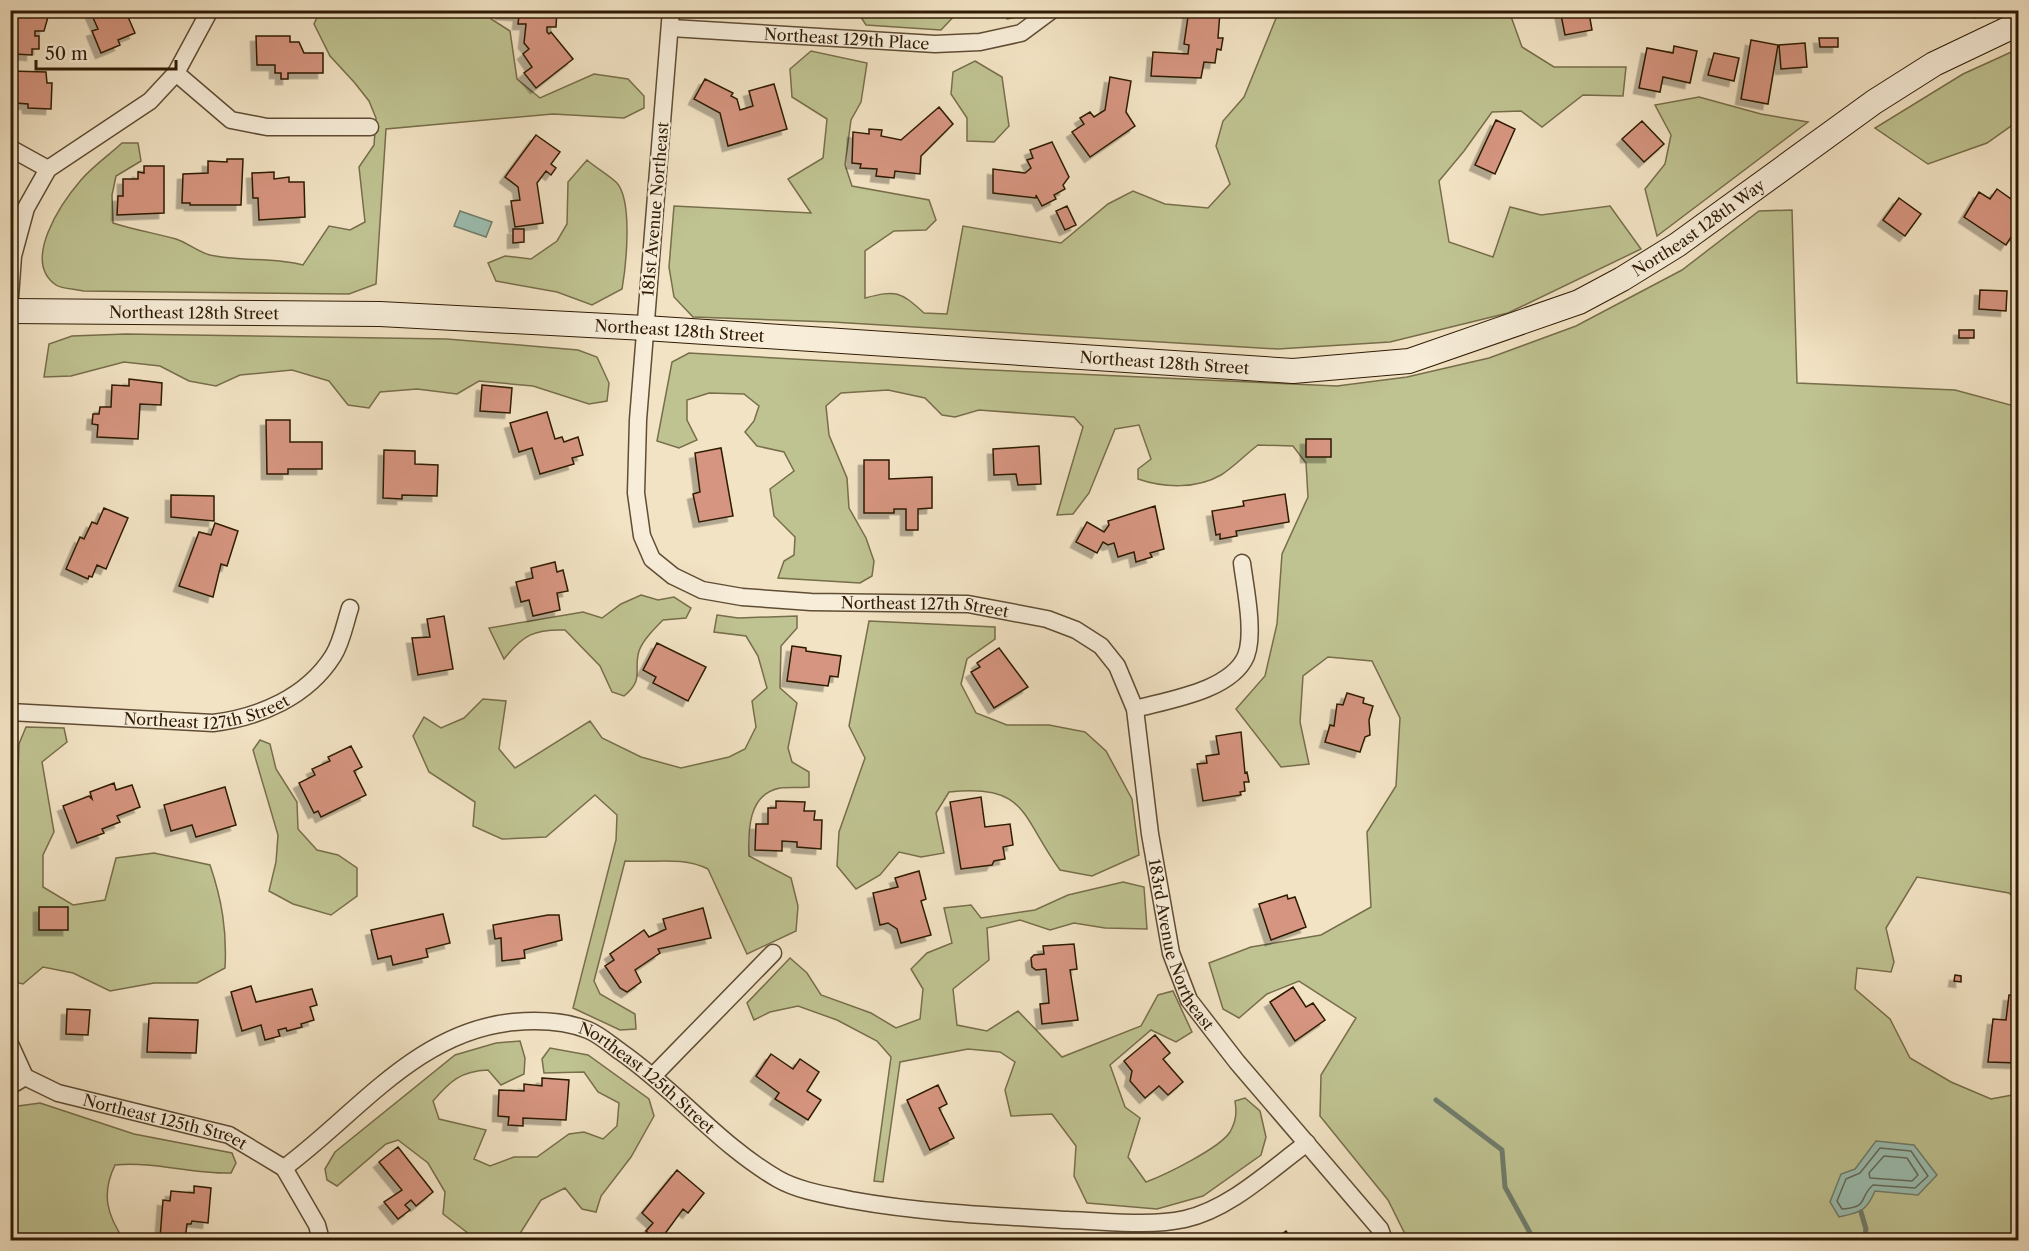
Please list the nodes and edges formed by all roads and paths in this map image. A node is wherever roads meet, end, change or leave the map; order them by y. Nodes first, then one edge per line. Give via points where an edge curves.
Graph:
1 (210, 10) edge
2 (671, 10) edge
3 (1052, 10) edge
4 (2019, 24) edge
5 (671, 28) junction
6 (176, 73) junction
7 (370, 127) dead end
8 (10, 148) edge
9 (48, 169) junction
10 (10, 297) edge
11 (10, 311) edge
12 (645, 328) junction
13 (1348, 367) joint
14 (1242, 563) dead end
15 (673, 576) joint
16 (350, 608) dead end
17 (1136, 709) junction
18 (10, 712) edge
19 (773, 952) dead end
20 (10, 1044) edge
21 (654, 1075) junction
22 (18, 1081) edge
23 (1307, 1143) junction
24 (284, 1168) junction
25 (321, 1240) edge
26 (1384, 1240) edge

1 - 6 street
2 - 5 street, 181st Avenue Northeast
3 - 5 street, Northeast 129th Place via 1021,33 980,42 935,44
4 - 13 street, Northeast 128th Way via 1934,64 1874,102 1658,257 1579,302 1409,361
5 - 12 street, 181st Avenue Northeast
6 - 7 street via 231,120 267,127
6 - 9 street via 150,101
8 - 9 street
9 - 10 street via 26,208 13,256
11 - 12 street, Northeast 128th Street via 380,314
12 - 13 street, Northeast 128th Street via 1293,371
12 - 15 street, 181st Avenue Northeast via 636,493 642,536 652,560
14 - 17 street via 1249,630 1246,655 1232,674 1206,689
15 - 17 street, Northeast 127th Street via 702,590 742,597 968,604 1047,619 1076,630 1101,646 1117,666
16 - 18 street, Northeast 127th Street via 335,654 314,680 278,704 242,719 213,723
17 - 23 street, 183rd Avenue Northeast via 1150,834 1171,952 1189,1000
19 - 21 street
20 - 22 street
21 - 23 street, Northeast 125th Street via 712,1130 781,1181 824,1195 892,1207 1130,1223 1185,1219 1222,1204
21 - 24 street, Northeast 125th Street via 590,1030 559,1022 514,1022 466,1030 398,1070 318,1143
22 - 24 street, Northeast 125th Street via 230,1135
23 - 26 street, 183rd Avenue Northeast via 1380,1229
24 - 25 street via 313,1217

